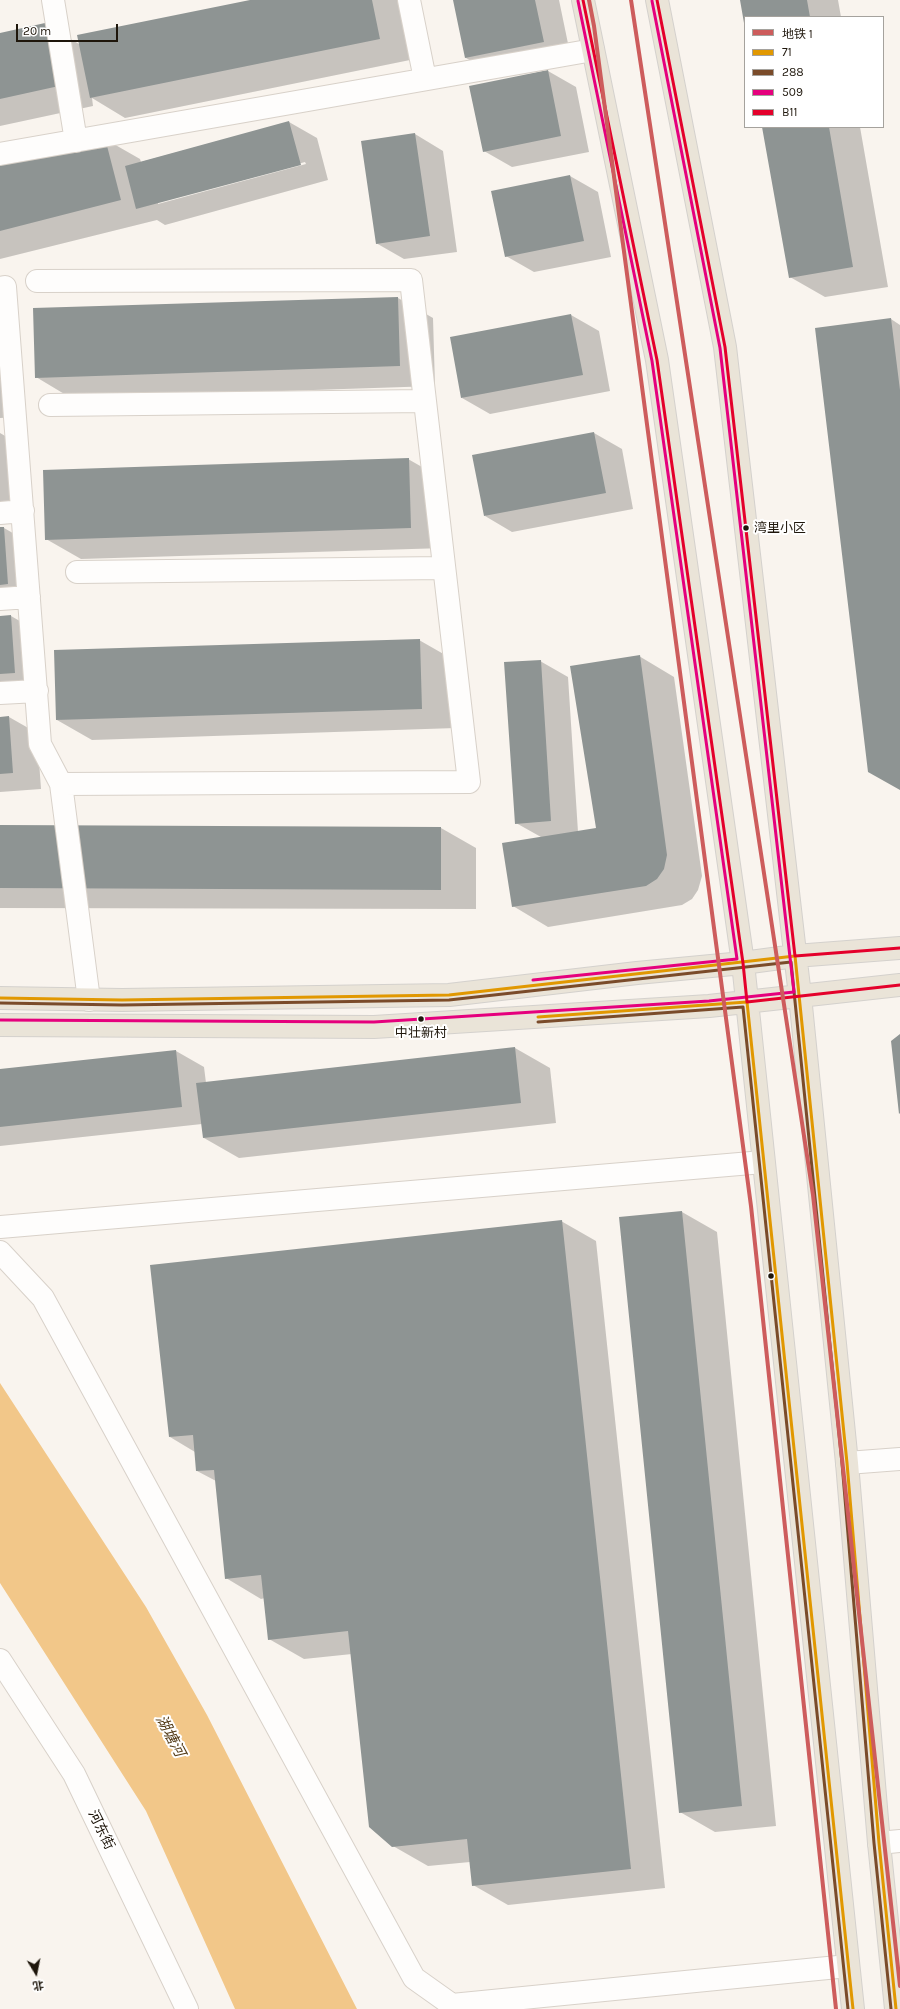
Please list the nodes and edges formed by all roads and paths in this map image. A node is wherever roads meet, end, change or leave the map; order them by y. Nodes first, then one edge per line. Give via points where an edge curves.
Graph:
1 (53, 0) edge
2 (409, 0) edge
3 (583, 0) edge
4 (657, 0) edge
5 (593, 50) junction
6 (425, 79) junction
7 (76, 141) junction
8 (0, 154) edge
9 (37, 281) dead end
10 (0, 288) edge
11 (425, 401) junction
12 (50, 405) dead end
13 (7, 415) edge
14 (22, 511) junction
15 (0, 513) edge
16 (444, 568) junction
17 (77, 572) dead end
18 (29, 597) junction
19 (0, 599) edge
20 (37, 691) junction
21 (0, 693) edge
22 (61, 784) junction
23 (900, 948) edge
24 (794, 956) junction
25 (743, 963) junction
26 (900, 985) edge
27 (800, 996) junction
28 (0, 998) edge
29 (88, 1000) junction
30 (746, 1002) junction
31 (0, 1025) edge
32 (764, 1162) junction
33 (0, 1227) edge
34 (0, 1252) edge
35 (900, 1459) edge
36 (847, 1463) junction
37 (0, 1660) edge
38 (900, 1841) edge
39 (879, 1843) junction
40 (848, 1966) junction
41 (187, 2009) edge
42 (853, 2009) edge
43 (896, 2009) edge

1 - 7 street
2 - 6 street
3 - 5 main road
4 - 24 main road via 725,347
5 - 6 street
5 - 25 main road via 657,360
6 - 7 street
7 - 8 street
9 - 11 street via 411,280
10 - 13 street via 5,287
11 - 12 street
11 - 16 street
13 - 14 street
14 - 15 street
14 - 18 street
16 - 17 street
16 - 22 street via 469,782
18 - 19 street
18 - 20 street
20 - 21 street
20 - 22 street via 40,744
22 - 29 street
23 - 24 main road
24 - 25 main road
24 - 27 main road
25 - 29 main road via 448,995
25 - 30 main road
26 - 27 main road
27 - 30 main road
27 - 36 main road
28 - 29 main road
30 - 31 main road via 374,1027
30 - 32 main road
32 - 33 street
32 - 40 main road
34 - 40 street via 43,1298 414,1978 452,2005
35 - 36 street
36 - 39 main road
37 - 41 street, 河东街 via 74,1774
38 - 39 street
39 - 43 main road
40 - 42 main road

